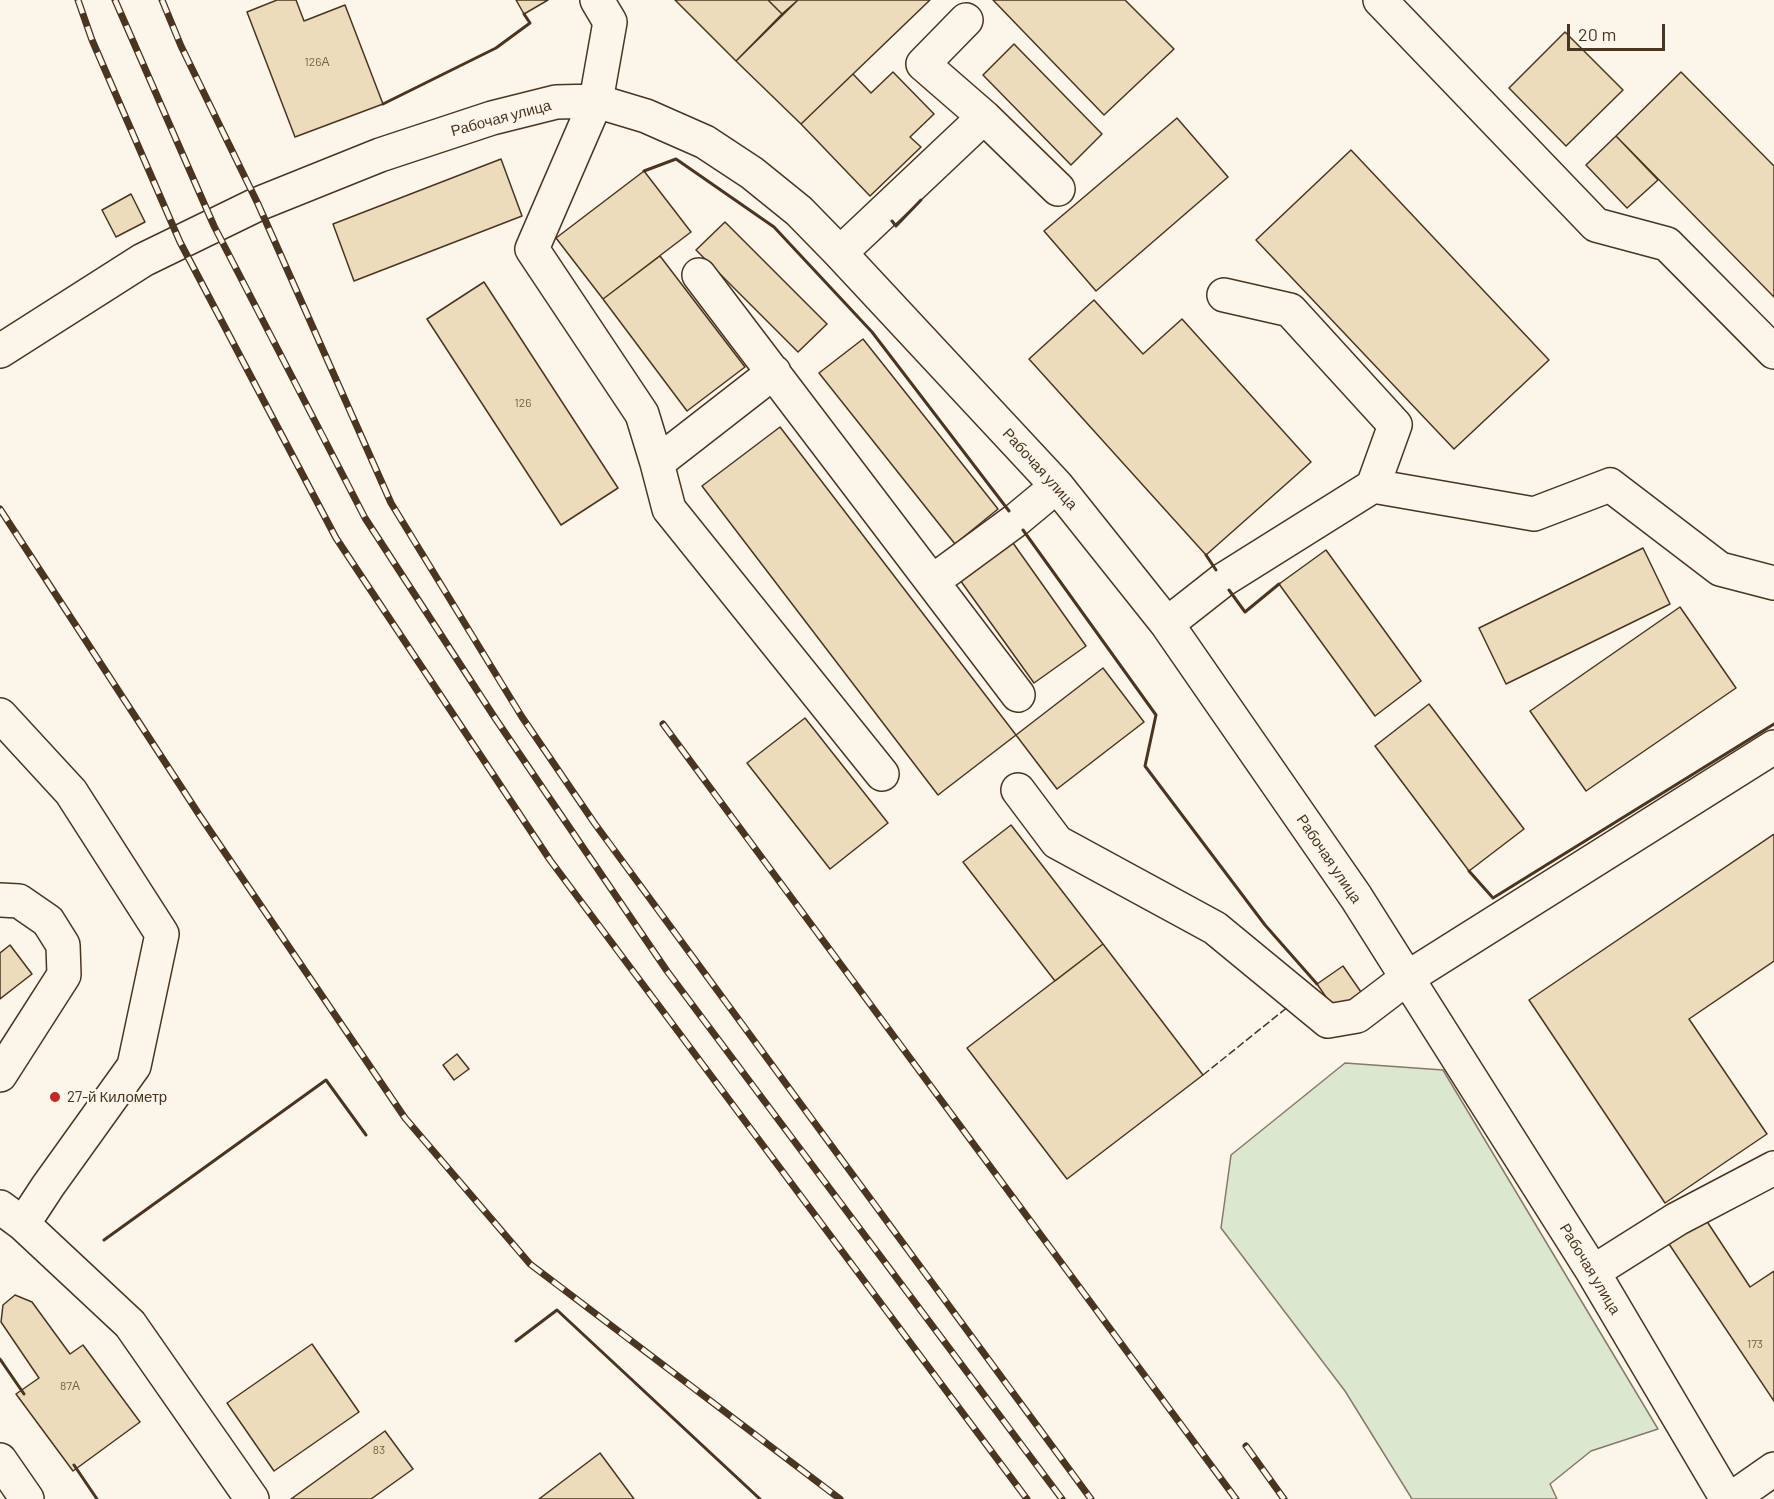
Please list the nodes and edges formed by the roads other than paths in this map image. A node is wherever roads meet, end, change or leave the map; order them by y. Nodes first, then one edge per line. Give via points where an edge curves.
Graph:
1 (597, 0) edge
2 (1380, 0) edge
3 (966, 20) dead end
4 (596, 101) junction
5 (984, 117) junction
6 (1058, 189) dead end
7 (840, 252) junction
8 (699, 275) dead end
9 (1224, 295) dead end
10 (0, 351) edge
11 (1774, 352) edge
12 (774, 372) junction
13 (657, 463) junction
14 (1057, 486) junction
15 (1372, 486) junction
16 (933, 581) junction
17 (1774, 583) edge
18 (1167, 624) junction
19 (1018, 695) dead end
20 (7, 727) edge
21 (1774, 747) edge
22 (882, 774) dead end
23 (1018, 790) dead end
24 (0, 900) edge
25 (1407, 978) junction
26 (0, 1075) edge
27 (1774, 1168) edge
28 (12, 1215) edge
29 (1593, 1272) junction
30 (0, 1460) edge
31 (1774, 1469) edge
32 (27, 1499) edge
33 (252, 1499) edge
34 (1729, 1499) edge

1 - 4 street via 610,22
2 - 11 street via 1596,225 1667,244
3 - 5 street via 923,64
4 - 7 street, Рабочая улица via 646,116 705,142 771,188
4 - 10 street, Рабочая улица via 556,102 492,118 380,154 258,204 143,260
4 - 13 street via 532,249 642,414
5 - 6 street
5 - 7 street
7 - 14 street, Рабочая улица
8 - 12 street
9 - 15 street via 1290,310 1395,425
12 - 13 street
12 - 16 street
13 - 22 street via 669,509
14 - 16 street
14 - 18 street, Рабочая улица
15 - 17 street via 1534,514 1610,485 1720,568
15 - 18 street via 1223,580
16 - 19 street
18 - 25 street, Рабочая улица via 1356,897
20 - 28 street via 71,792 162,933 134,1066 48,1186
21 - 25 street
23 - 25 street via 1057,842 1215,928 1328,1021 1357,1016
24 - 26 street via 19,901 48,921 63,945 64,975
25 - 29 street, Рабочая улица
27 - 29 street via 1677,1219
28 - 33 street via 130,1324
29 - 34 street, Рабочая улица
30 - 32 street
31 - 34 street

